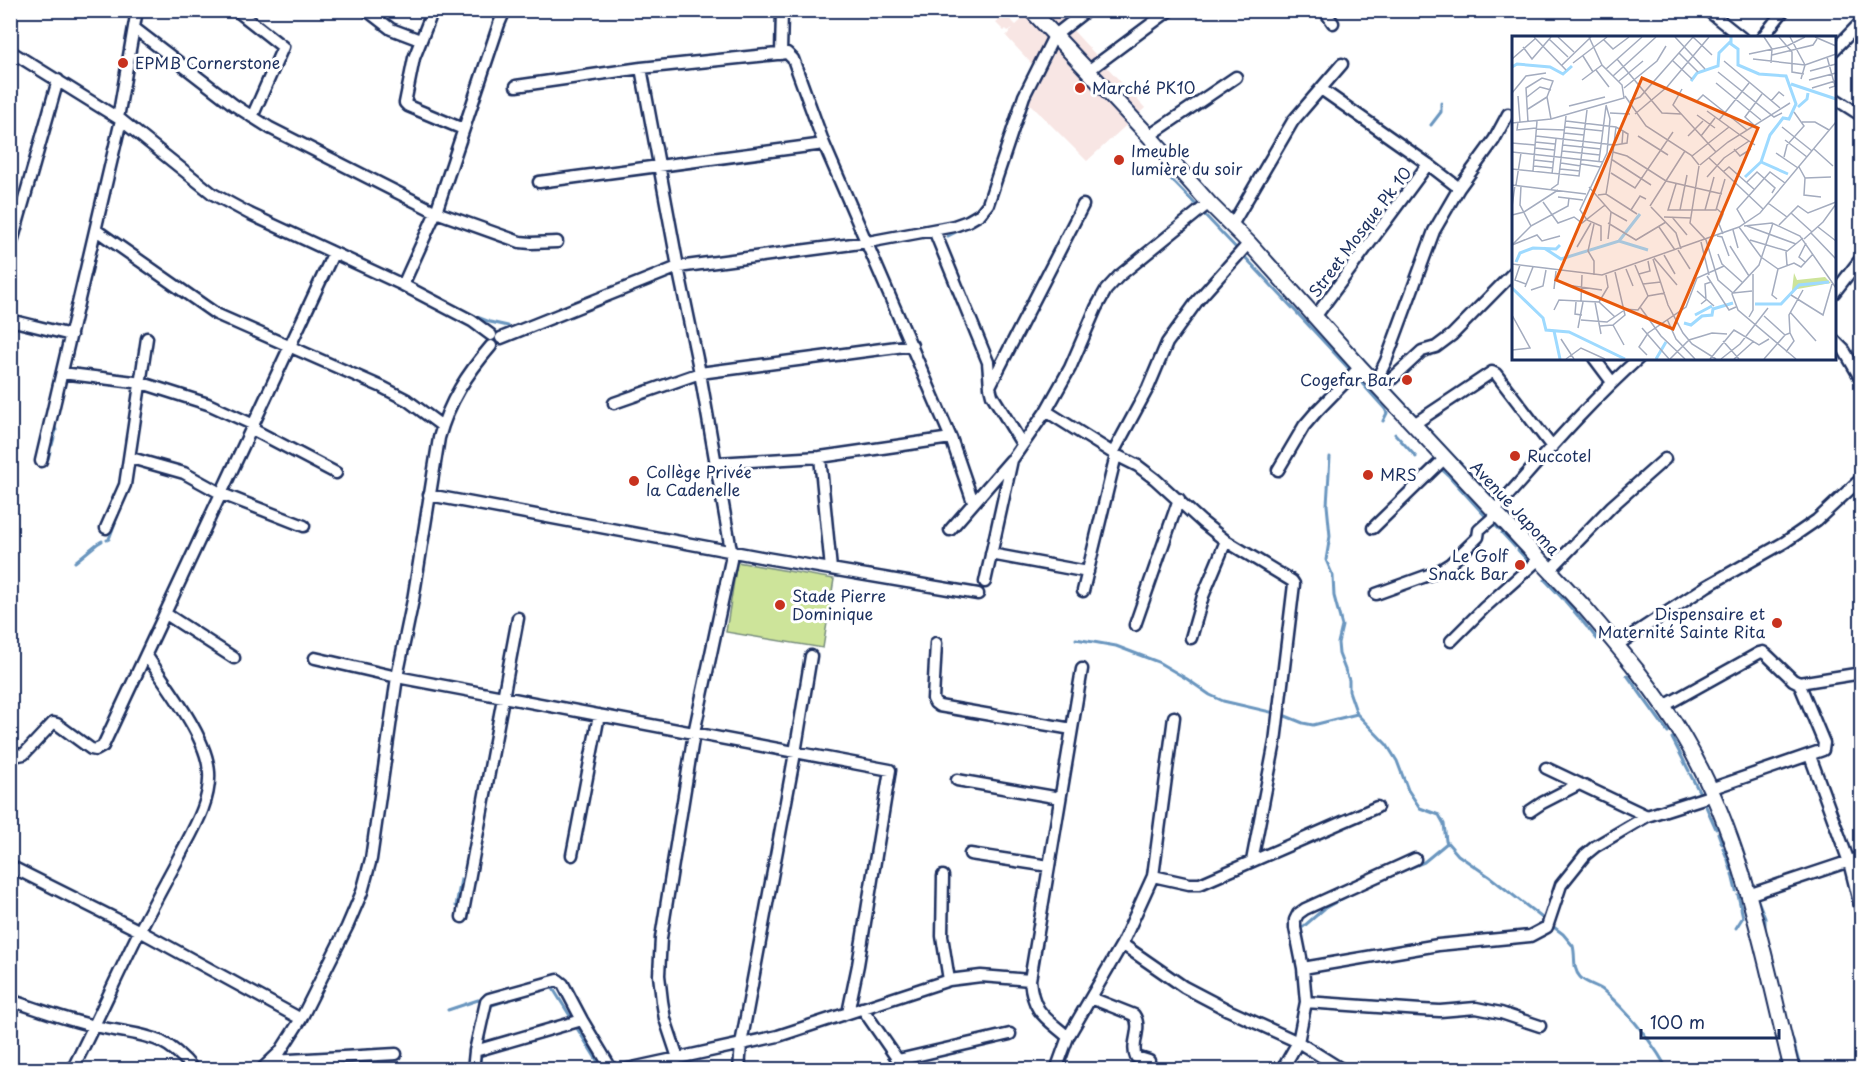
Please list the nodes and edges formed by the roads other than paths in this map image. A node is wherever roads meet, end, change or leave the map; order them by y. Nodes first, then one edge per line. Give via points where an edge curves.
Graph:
1 (137, 10) edge
2 (236, 10) edge
3 (433, 10) edge
4 (505, 10) edge
5 (782, 10) edge
6 (1031, 10) edge
7 (1087, 10) edge
8 (1170, 10) edge
9 (1324, 10) edge
10 (1707, 10) edge
11 (1784, 10) edge
12 (369, 12) dead end
13 (1862, 21) edge
14 (1334, 23) dead end
15 (134, 28) junction
16 (1054, 36) junction
17 (1740, 36) edge
18 (1764, 36) edge
19 (420, 40) junction
20 (1836, 48) edge
21 (10, 51) edge
22 (781, 54) junction
23 (1342, 64) dead end
24 (641, 68) junction
25 (1088, 71) junction
26 (1236, 77) dead end
27 (58, 80) junction
28 (516, 86) dead end
29 (1321, 89) junction
30 (1836, 99) edge
31 (1508, 114) dead end
32 (1862, 116) edge
33 (252, 117) junction
34 (120, 119) junction
35 (463, 129) junction
36 (1149, 136) junction
37 (824, 144) junction
38 (1428, 164) junction
39 (658, 166) junction
40 (539, 182) dead end
41 (1459, 188) junction
42 (1209, 203) junction
43 (1083, 205) dead end
44 (436, 212) junction
45 (1232, 225) junction
46 (96, 230) junction
47 (934, 230) junction
48 (557, 242) dead end
49 (868, 242) junction
50 (1250, 243) junction
51 (10, 249) edge
52 (333, 254) junction
53 (1862, 257) edge
54 (678, 267) junction
55 (1512, 274) edge
56 (403, 285) junction
57 (1836, 290) edge
58 (1315, 317) junction
59 (10, 320) edge
60 (71, 335) junction
61 (147, 338) dead end
62 (495, 340) junction
63 (1836, 342) edge
64 (912, 345) junction
65 (290, 346) junction
66 (1596, 360) edge
67 (1637, 360) edge
68 (1360, 367) junction
69 (62, 373) junction
70 (700, 373) junction
71 (1862, 381) edge
72 (142, 382) junction
73 (1612, 382) junction
74 (1378, 386) junction
75 (990, 387) junction
76 (614, 403) dead end
77 (1046, 411) junction
78 (1414, 424) junction
79 (442, 426) junction
80 (253, 427) junction
81 (951, 438) junction
82 (1022, 444) junction
83 (1552, 447) junction
84 (1115, 454) junction
85 (820, 457) junction
86 (131, 458) junction
87 (1445, 458) junction
88 (1665, 459) dead end
89 (1012, 460) junction
90 (41, 461) dead end
91 (717, 463) junction
92 (1278, 470) dead end
93 (336, 473) dead end
94 (1862, 478) edge
95 (222, 494) junction
96 (429, 495) junction
97 (1179, 499) junction
98 (973, 502) junction
99 (1496, 512) junction
100 (304, 526) dead end
101 (105, 528) dead end
102 (1373, 528) dead end
103 (950, 530) dead end
104 (1226, 541) junction
105 (731, 550) junction
106 (991, 554) junction
107 (1539, 559) junction
108 (831, 569) junction
109 (1550, 570) junction
110 (1088, 572) junction
111 (985, 582) dead end
112 (1083, 591) dead end
113 (978, 594) dead end
114 (1376, 594) dead end
115 (166, 614) junction
116 (518, 618) dead end
117 (1135, 625) dead end
118 (1191, 638) dead end
119 (1451, 641) dead end
120 (936, 643) dead end
121 (1617, 645) junction
122 (147, 656) junction
123 (811, 656) dead end
124 (315, 657) dead end
125 (234, 658) dead end
126 (1082, 669) dead end
127 (1862, 673) edge
128 (397, 677) junction
129 (1799, 683) junction
130 (503, 698) junction
131 (1664, 706) junction
132 (598, 715) junction
133 (1174, 717) dead end
134 (1072, 729) junction
135 (694, 733) junction
136 (10, 751) edge
137 (795, 753) junction
138 (1810, 756) junction
139 (1546, 768) dead end
140 (957, 780) dead end
141 (1577, 785) junction
142 (1711, 792) junction
143 (1060, 798) junction
144 (1377, 807) dead end
145 (1530, 812) dead end
146 (1647, 816) junction
147 (970, 854) dead end
148 (572, 855) dead end
149 (1862, 857) edge
150 (1415, 859) dead end
151 (1252, 861) junction
152 (1849, 862) junction
153 (10, 866) edge
154 (1049, 866) junction
155 (943, 876) dead end
156 (1153, 876) junction
157 (1748, 895) junction
158 (1862, 914) edge
159 (462, 916) dead end
160 (140, 931) junction
161 (1122, 944) junction
162 (1303, 968) junction
163 (949, 980) junction
164 (1030, 980) junction
165 (1091, 998) junction
166 (10, 1000) edge
167 (1306, 1002) junction
168 (862, 1008) junction
169 (848, 1013) junction
170 (301, 1018) junction
171 (582, 1020) junction
172 (94, 1026) junction
173 (1540, 1026) dead end
174 (1011, 1034) dead end
175 (1068, 1037) junction
176 (1298, 1042) junction
177 (741, 1044) junction
178 (475, 1051) junction
179 (396, 1054) dead end
180 (678, 1058) junction
181 (272, 1061) junction
182 (1149, 1061) dead end
183 (323, 1064) edge
184 (901, 1065) edge
185 (72, 1070) edge
186 (194, 1070) edge
187 (261, 1070) edge
188 (473, 1070) edge
189 (612, 1070) edge
190 (622, 1070) edge
191 (739, 1070) edge
192 (1056, 1070) edge
193 (1282, 1070) edge
194 (1343, 1070) edge
195 (1792, 1070) edge

1 - 15 street
2 - 33 street via 284,47
3 - 19 street
4 - 35 street
5 - 22 street
6 - 16 main road, Avenue Japoma
7 - 16 street
8 - 25 street
9 - 14 street
10 - 17 street
11 - 18 street
12 - 19 street via 391,29
13 - 20 street
15 - 33 street
15 - 34 street
16 - 25 main road, Avenue Japoma
16 - 47 street via 1024,96 988,204 968,221
19 - 35 street via 405,103
21 - 27 street
22 - 24 street
22 - 37 street via 787,53 793,59
23 - 29 street
24 - 28 street
24 - 39 street
25 - 36 main road, Avenue Japoma
26 - 36 street
27 - 34 street
27 - 51 street
29 - 38 street
29 - 45 street via 1293,121
30 - 32 street
31 - 41 street via 1491,146
33 - 44 street
34 - 46 street
34 - 52 street via 213,194
35 - 44 street
36 - 42 main road, Avenue Japoma
37 - 39 street
37 - 49 street
38 - 41 street
38 - 58 street, Street Mosque Pk 10
39 - 40 street
39 - 54 street
41 - 74 street via 1434,231
42 - 45 main road, Avenue Japoma
42 - 77 street via 1106,290
43 - 75 street
44 - 48 street via 519,242
44 - 56 street
45 - 50 main road, Avenue Japoma
46 - 60 street
46 - 65 street via 216,314
47 - 49 street
47 - 75 street via 988,362
49 - 54 street
49 - 64 street
50 - 58 main road, Avenue Japoma
50 - 84 street via 1198,300 1167,343
52 - 56 street
52 - 65 street
53 - 57 street
54 - 62 street
54 - 70 street
55 - 74 street via 1452,335 1436,347 1422,351
56 - 62 street via 472,321
58 - 68 main road, Avenue Japoma
59 - 60 street
60 - 69 street
61 - 72 street
62 - 79 street via 461,384
63 - 71 street
64 - 70 street
64 - 81 street
65 - 79 street via 407,400
65 - 80 street
66 - 73 street
67 - 73 street
68 - 74 main road, Avenue Japoma
68 - 92 street via 1310,419
69 - 72 street
69 - 90 street
70 - 76 street
70 - 91 street
72 - 80 street via 208,404
72 - 86 street
73 - 83 street
74 - 78 main road, Avenue Japoma
75 - 82 street
77 - 82 street
77 - 84 street
78 - 83 street via 1492,372
78 - 87 main road, Avenue Japoma
79 - 96 street
80 - 93 street
80 - 95 street
81 - 85 street
81 - 98 street
82 - 89 street
83 - 99 street
84 - 97 street via 1147,472
84 - 110 street
85 - 91 street
85 - 108 street
86 - 95 street via 184,473
86 - 101 street via 120,499
87 - 99 main road, Avenue Japoma
87 - 102 street
88 - 109 street via 1611,506
89 - 98 street
89 - 106 street
91 - 105 street
94 - 121 street via 1817,520 1785,542 1707,586
95 - 100 street
95 - 115 street
96 - 105 street
96 - 128 street
97 - 104 street
97 - 117 street
98 - 103 street
99 - 107 main road, Avenue Japoma
99 - 114 street via 1479,530 1478,537 1450,564
104 - 118 street
104 - 151 street via 1292,581 1294,588 1275,741
105 - 108 street
105 - 135 street
106 - 110 street
106 - 111 street
107 - 109 main road, Avenue Japoma
107 - 119 street
108 - 113 street
109 - 121 main road, Avenue Japoma
110 - 112 street
115 - 122 street
115 - 125 street
116 - 130 street
120 - 134 street via 934,703
121 - 131 main road, Avenue Japoma
122 - 136 street via 103,746 91,749 53,723 24,754
122 - 160 street via 196,731 209,770 209,787 204,806
123 - 137 street
124 - 128 street
126 - 134 street
127 - 129 street
128 - 130 street
128 - 170 street via 371,859 362,892
129 - 131 street via 1763,652
129 - 138 street via 1825,748
130 - 132 street
130 - 159 street
131 - 142 main road, Avenue Japoma
132 - 135 street
132 - 148 street
133 - 156 street
134 - 143 street
135 - 137 street
135 - 180 street via 659,958 662,1000
137 - 169 street via 890,770
137 - 177 street
138 - 142 street
138 - 152 street
139 - 141 street
140 - 143 street
141 - 145 street
141 - 146 street
142 - 146 street
142 - 157 main road, Avenue Japoma via 1730,835
143 - 154 street
144 - 151 street
146 - 162 street via 1586,855 1562,885 1547,927 1541,932
147 - 154 street
149 - 152 street
150 - 162 street via 1298,914 1295,928
151 - 156 street via 1200,884
152 - 157 street
152 - 158 street
153 - 160 street
154 - 164 street
155 - 163 street via 942,936
156 - 161 street
157 - 195 main road, Avenue Japoma
160 - 170 street
160 - 172 street
161 - 165 street
161 - 176 street via 1184,987
162 - 167 street
163 - 164 street via 981,976
163 - 168 street
164 - 175 street via 1035,1006
165 - 175 street
165 - 182 street via 1134,1015 1134,1051 1136,1057
166 - 172 street
167 - 173 street via 1440,1011 1476,1008
167 - 176 street
168 - 169 street
168 - 184 street
169 - 177 street
170 - 181 street
171 - 178 street
171 - 178 street via 558,980 489,999 484,1005
171 - 189 street
172 - 185 street
172 - 186 street via 160,1040 179,1052
174 - 184 street
175 - 192 street
176 - 193 street
176 - 194 street
177 - 180 street
177 - 191 street
178 - 188 street
179 - 183 street
180 - 190 street
181 - 183 street
181 - 187 street

